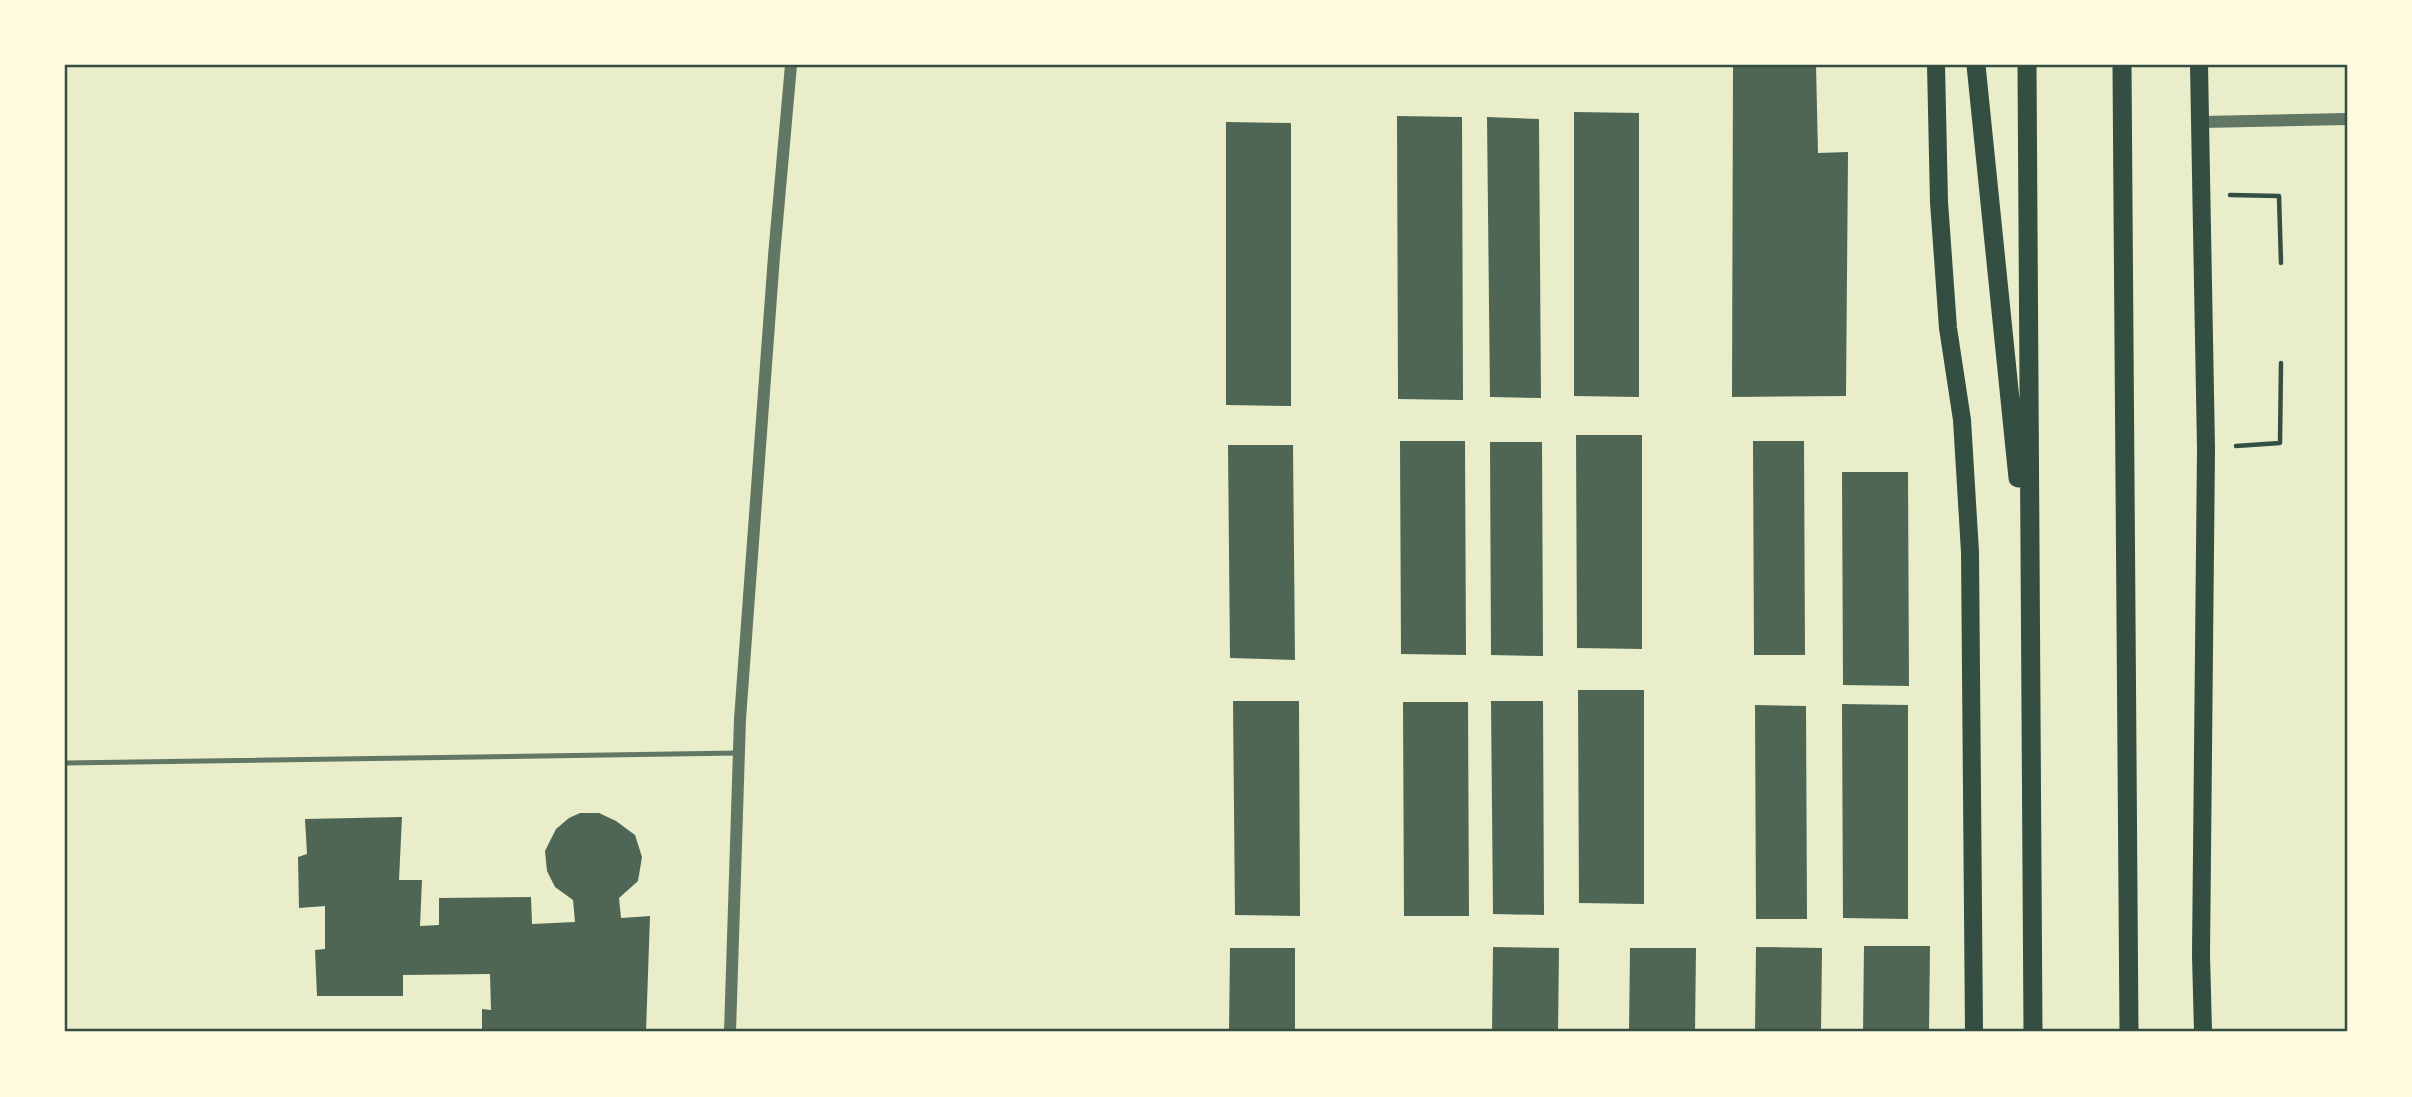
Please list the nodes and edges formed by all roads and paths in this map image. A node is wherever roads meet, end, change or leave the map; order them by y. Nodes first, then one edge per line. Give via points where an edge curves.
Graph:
1 (791, 65) edge
2 (1936, 65) edge
3 (1976, 65) edge
4 (2027, 65) edge
5 (2122, 65) edge
6 (2199, 65) edge
7 (2347, 119) edge
8 (2200, 122) junction
9 (2201, 195) junction
10 (2281, 263) dead end
11 (2281, 363) dead end
12 (2206, 448) junction
13 (2029, 592) junction
14 (738, 753) junction
15 (65, 763) edge
16 (730, 1032) edge
17 (1974, 1032) edge
18 (2033, 1032) edge
19 (2129, 1032) edge
20 (2203, 1032) edge

1 - 14 street
2 - 17 main road via 1939,202 1948,328 1962,420 1970,551
3 - 13 highway
4 - 13 highway
5 - 19 highway
6 - 8 main road
7 - 8 street
8 - 9 main road
9 - 10 path via 2278,196
9 - 12 main road
11 - 12 path via 2280,443
12 - 20 main road
13 - 18 highway
14 - 15 lane
14 - 16 street

